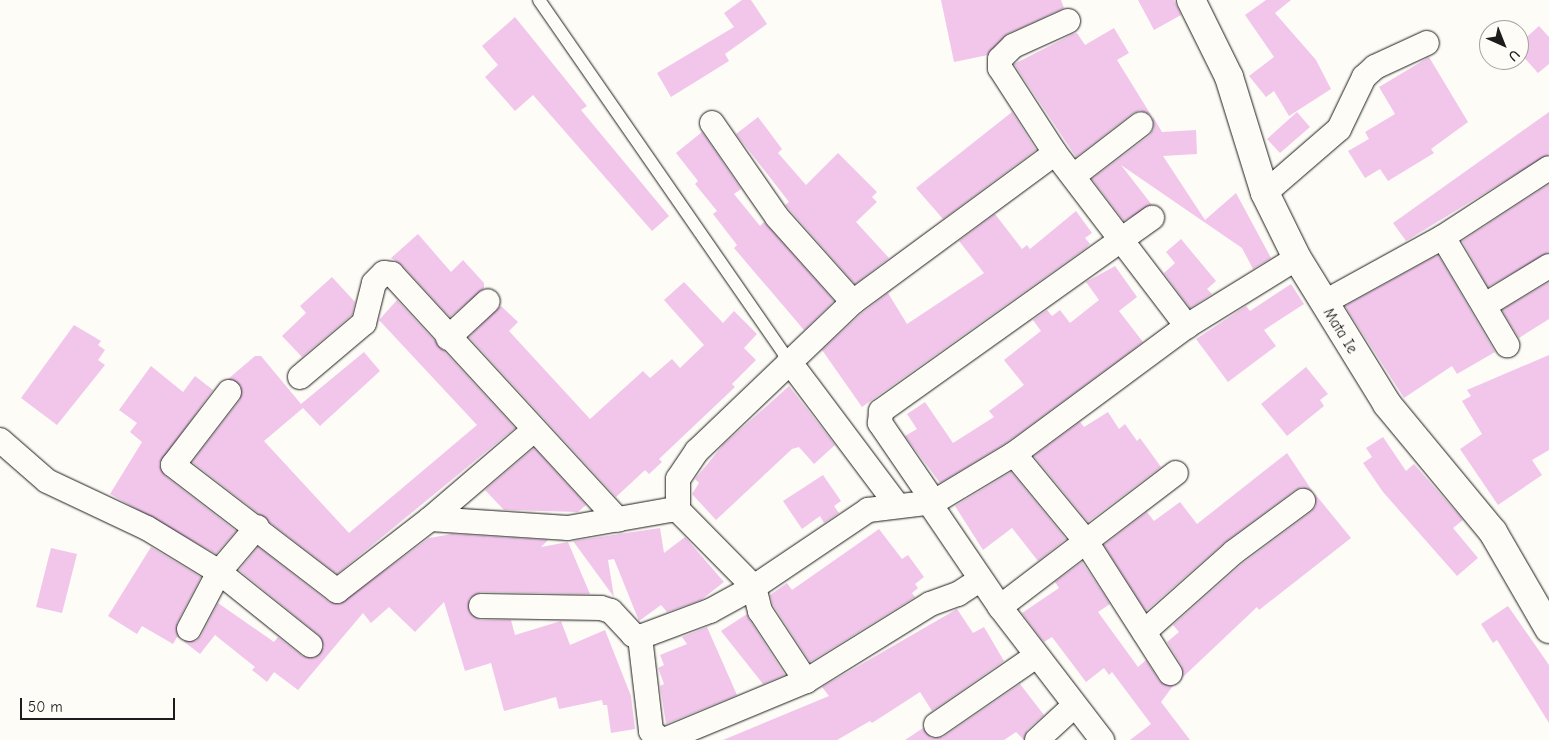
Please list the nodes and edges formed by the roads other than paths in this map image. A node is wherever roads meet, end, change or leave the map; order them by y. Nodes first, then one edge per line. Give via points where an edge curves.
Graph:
1 (539, 0) edge
2 (1191, 0) edge
3 (1068, 21) dead end
4 (1427, 42) dead end
5 (712, 123) dead end
6 (1141, 124) dead end
7 (1055, 153) junction
8 (1549, 168) edge
9 (1075, 175) junction
10 (1266, 193) junction
11 (1152, 218) dead end
12 (1443, 237) junction
13 (1122, 238) junction
14 (1297, 258) junction
15 (1549, 266) edge
16 (488, 301) dead end
17 (853, 302) junction
18 (1323, 303) junction
19 (1485, 306) junction
20 (1187, 326) junction
21 (448, 338) junction
22 (1507, 345) dead end
23 (799, 353) junction
24 (300, 377) dead end
25 (228, 392) dead end
26 (534, 430) junction
27 (0, 440) edge
28 (1014, 454) junction
29 (1176, 473) dead end
30 (1303, 501) dead end
31 (920, 504) junction
32 (678, 510) junction
33 (430, 519) junction
34 (618, 520) junction
35 (257, 527) junction
36 (1085, 540) junction
37 (219, 572) junction
38 (972, 585) junction
39 (754, 586) junction
40 (481, 606) dead end
41 (1000, 607) junction
42 (189, 628) dead end
43 (1549, 629) edge
44 (1144, 632) junction
45 (640, 637) junction
46 (310, 645) dead end
47 (1035, 657) junction
48 (1170, 673) dead end
49 (806, 681) junction
50 (1073, 707) junction
51 (936, 725) dead end
52 (1045, 733) edge
53 (659, 739) edge
54 (1102, 740) edge

1 - 23 lane
2 - 10 street, Mata Ie via 1232,84
3 - 7 street via 1013,46 1000,59 1006,79
4 - 10 street via 1375,67 1364,78 1339,129
5 - 17 street via 757,190
6 - 9 street
7 - 9 street
7 - 17 street
8 - 12 street
9 - 13 street
10 - 14 street, Mata Ie
11 - 13 street
12 - 18 street
12 - 19 street
13 - 20 street
13 - 31 street via 882,411 880,423
14 - 18 street, Mata Ie
14 - 20 street
15 - 19 street
16 - 21 street
17 - 23 street
18 - 43 street, Mata Ie via 1403,425 1493,532
19 - 22 street
20 - 28 street
21 - 24 street via 388,272 374,283 364,323
21 - 26 street
23 - 31 street
23 - 32 street via 692,445 678,479
25 - 35 street via 173,465
26 - 33 street
26 - 34 street
27 - 37 street via 47,482 147,528
28 - 31 street
28 - 36 street
29 - 36 street
30 - 44 street via 1234,552
31 - 38 street
31 - 39 street via 868,510
32 - 34 street
32 - 39 street
33 - 34 street via 539,529
33 - 35 street via 339,591
35 - 37 street
36 - 41 street
36 - 44 street
37 - 42 street
37 - 46 street
38 - 41 street
38 - 49 street via 930,604
39 - 45 street via 710,611
39 - 49 street via 760,611
40 - 45 street via 601,608 611,611 633,635
41 - 47 street
44 - 48 street
45 - 53 street
47 - 50 street
47 - 51 street
49 - 53 street
50 - 52 street
50 - 54 street

